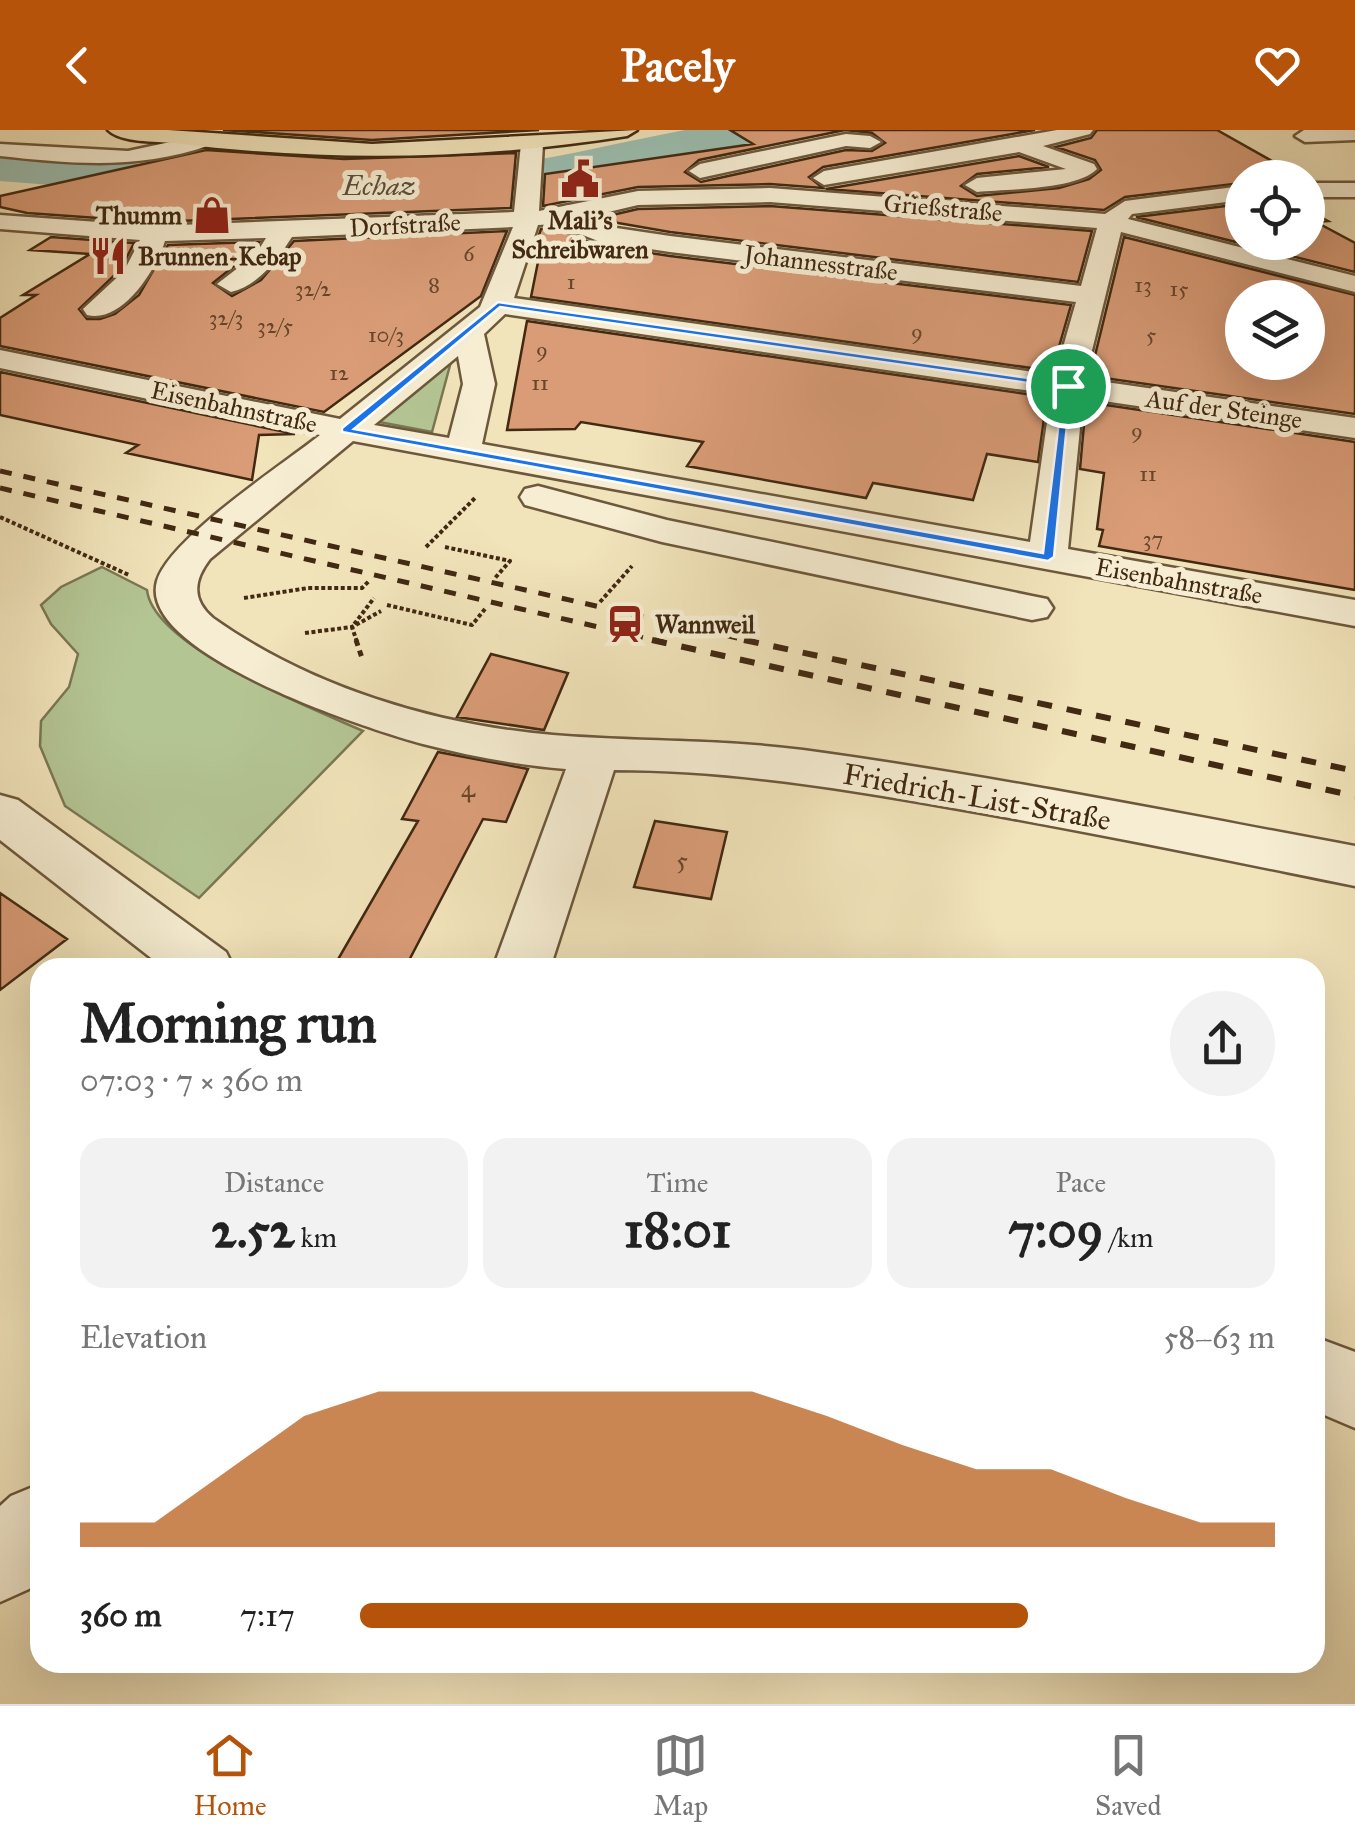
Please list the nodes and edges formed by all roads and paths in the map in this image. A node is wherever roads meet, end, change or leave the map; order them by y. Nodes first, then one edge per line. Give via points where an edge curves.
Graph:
1 (118, 130) edge
2 (626, 130) edge
3 (1084, 130) edge
4 (590, 133) edge
5 (1355, 134) edge
6 (1305, 136) dead end
7 (203, 141) junction
8 (1021, 145) junction
9 (0, 150) edge
10 (762, 160) junction
11 (920, 162) junction
12 (531, 163) junction
13 (803, 181) junction
14 (1325, 190) edge
15 (1355, 190) edge
16 (770, 196) junction
17 (1225, 196) edge
18 (638, 198) junction
19 (910, 205) junction
20 (105, 210) dead end
21 (557, 217) junction
22 (525, 219) junction
23 (0, 222) edge
24 (1111, 222) junction
25 (78, 230) junction
26 (284, 230) junction
27 (154, 234) junction
28 (231, 284) dead end
29 (1355, 284) edge
30 (1089, 295) junction
31 (498, 304) junction
32 (98, 309) dead end
33 (469, 332) junction
34 (0, 359) edge
35 (1068, 386) junction
36 (1355, 428) edge
37 (346, 430) junction
38 (463, 452) junction
39 (490, 481) junction
40 (0, 517) edge
41 (426, 547) dead end
42 (445, 547) dead end
43 (1048, 557) junction
44 (495, 578) dead end
45 (369, 581) dead end
46 (174, 584) junction
47 (612, 588) dead end
48 (374, 598) dead end
49 (234, 600) dead end
50 (600, 602) dead end
51 (387, 606) dead end
52 (1032, 608) dead end
53 (485, 609) dead end
54 (381, 611) dead end
55 (1355, 614) edge
56 (596, 754) junction
57 (11, 836) edge
58 (1355, 866) edge
59 (191, 958) edge
60 (525, 958) edge
61 (1325, 1378) edge
62 (1355, 1390) edge
63 (30, 1534) edge
64 (0, 1560) edge

1 - 7 main road
2 - 4 main road
3 - 8 street
4 - 12 main road
5 - 6 street
7 - 9 street via 132,160
7 - 12 main road
8 - 11 street
8 - 19 street via 1086,170 951,188
10 - 11 street via 857,139
10 - 13 street
10 - 18 street via 649,180
11 - 13 street
12 - 22 street
13 - 16 street
14 - 15 street
16 - 18 street, Grießstraße
16 - 19 street, Grießstraße
17 - 24 street via 1126,208
18 - 21 street, Grießstraße
19 - 24 street, Grießstraße
20 - 25 street
21 - 22 street, Grießstraße
21 - 30 street, Johannesstraße via 598,234
22 - 26 street, Dorfstraße
22 - 31 street
23 - 25 street, Dorfstraße
24 - 29 street, Grießstraße
24 - 30 street
25 - 27 street, Dorfstraße
26 - 27 street, Dorfstraße
26 - 28 street via 265,260
27 - 32 street via 140,269
30 - 35 street
31 - 33 street
31 - 35 street, Auf der Steinge
33 - 37 street
33 - 38 street via 480,384
34 - 37 street, Eisenbahnstraße
35 - 36 street, Auf der Steinge
35 - 43 street
37 - 38 street, Eisenbahnstraße
37 - 46 street via 212,537 182,566
38 - 39 street via 474,474
38 - 43 street, Eisenbahnstraße
39 - 41 path
39 - 52 street via 662,531
40 - 46 path via 130,576
42 - 44 path via 510,561
43 - 55 street, Eisenbahnstraße
45 - 49 path via 362,588 308,588
46 - 56 street, Friedrich-List-Straße via 179,606 202,630 269,670 358,708 481,741
47 - 50 path
48 - 54 path via 352,627
51 - 53 path via 472,624
56 - 58 street, Friedrich-List-Straße via 672,754 856,774
56 - 60 street
57 - 59 street
61 - 62 street
63 - 64 street

